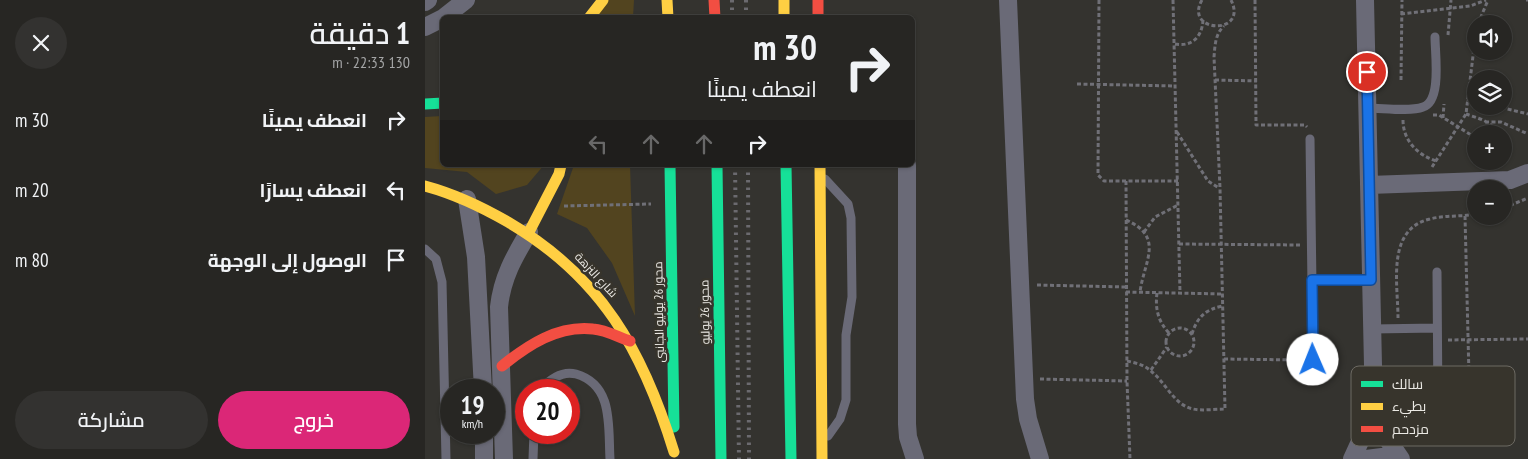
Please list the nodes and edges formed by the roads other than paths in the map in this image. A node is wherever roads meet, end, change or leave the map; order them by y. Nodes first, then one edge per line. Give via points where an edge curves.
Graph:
1 (466, 0) edge
2 (603, 0) edge
3 (667, 0) edge
4 (714, 0) edge
5 (784, 0) edge
6 (1009, 0) edge
7 (1365, 0) edge
8 (447, 15) edge
9 (591, 15) edge
10 (668, 15) edge
11 (715, 15) edge
12 (784, 15) edge
13 (440, 20) edge
14 (425, 27) edge
15 (1435, 37) dead end
16 (440, 103) edge
17 (425, 104) edge
18 (1368, 108) junction
19 (1310, 139) road end
20 (561, 167) edge
21 (671, 167) edge
22 (717, 167) edge
23 (786, 167) edge
24 (907, 167) edge
25 (820, 168) edge
26 (1528, 173) edge
27 (1369, 184) junction
28 (425, 186) edge
29 (467, 200) junction
30 (529, 232) junction
31 (425, 249) edge
32 (1437, 272) dead end
33 (1312, 280) junction
34 (1371, 280) junction
35 (1437, 328) junction
36 (1372, 329) junction
37 (630, 341) junction
38 (1313, 360) road end
39 (502, 366) junction
40 (1373, 366) edge
41 (1437, 366) edge
42 (482, 379) edge
43 (551, 379) edge
44 (822, 442) junction
45 (484, 444) edge
46 (534, 444) edge
47 (1358, 446) edge
48 (1392, 446) edge
49 (674, 456) edge
50 (446, 459) edge
51 (484, 459) edge
52 (504, 459) edge
53 (533, 459) edge
54 (610, 459) edge
55 (721, 459) edge
56 (791, 459) edge
57 (822, 459) edge
58 (915, 459) edge
59 (1040, 459) edge
60 (1352, 459) edge
61 (1366, 459) edge
62 (1391, 459) edge
63 (1401, 459) edge

1 - 8 street
2 - 9 main road
3 - 10 main road
4 - 11 main road
5 - 12 main road
6 - 59 street via 1025,378 1028,419
7 - 18 street
13 - 14 street
15 - 18 lane via 1435,94 1429,104 1419,108
16 - 17 main road
18 - 27 street
19 - 33 lane
20 - 30 main road
21 - 49 main road, محور 26 يوليو الجانبى
22 - 55 main road, محور 26 يوليو
23 - 56 main road
24 - 58 street via 907,430
25 - 44 main road
25 - 44 lane via 851,210 852,298 844,410
26 - 27 street via 1510,180
27 - 34 street
28 - 29 main road, شارع النزهة
29 - 30 main road, شارع النزهة
29 - 42 street via 476,256
30 - 37 main road, شارع النزهة via 585,281
30 - 39 street via 509,267 501,293
31 - 50 lane via 436,260 442,282
32 - 35 lane
33 - 34 lane
33 - 38 lane
34 - 36 street
35 - 36 lane
35 - 41 lane
36 - 40 street
37 - 39 main road via 593,329 567,330 547,335
37 - 49 main road, شارع النزهة via 655,395
39 - 52 street
43 - 54 lane via 572,373 587,377 596,384 606,404
44 - 57 main road
45 - 51 street
46 - 53 lane
47 - 60 street
48 - 63 street
61 - 62 street

